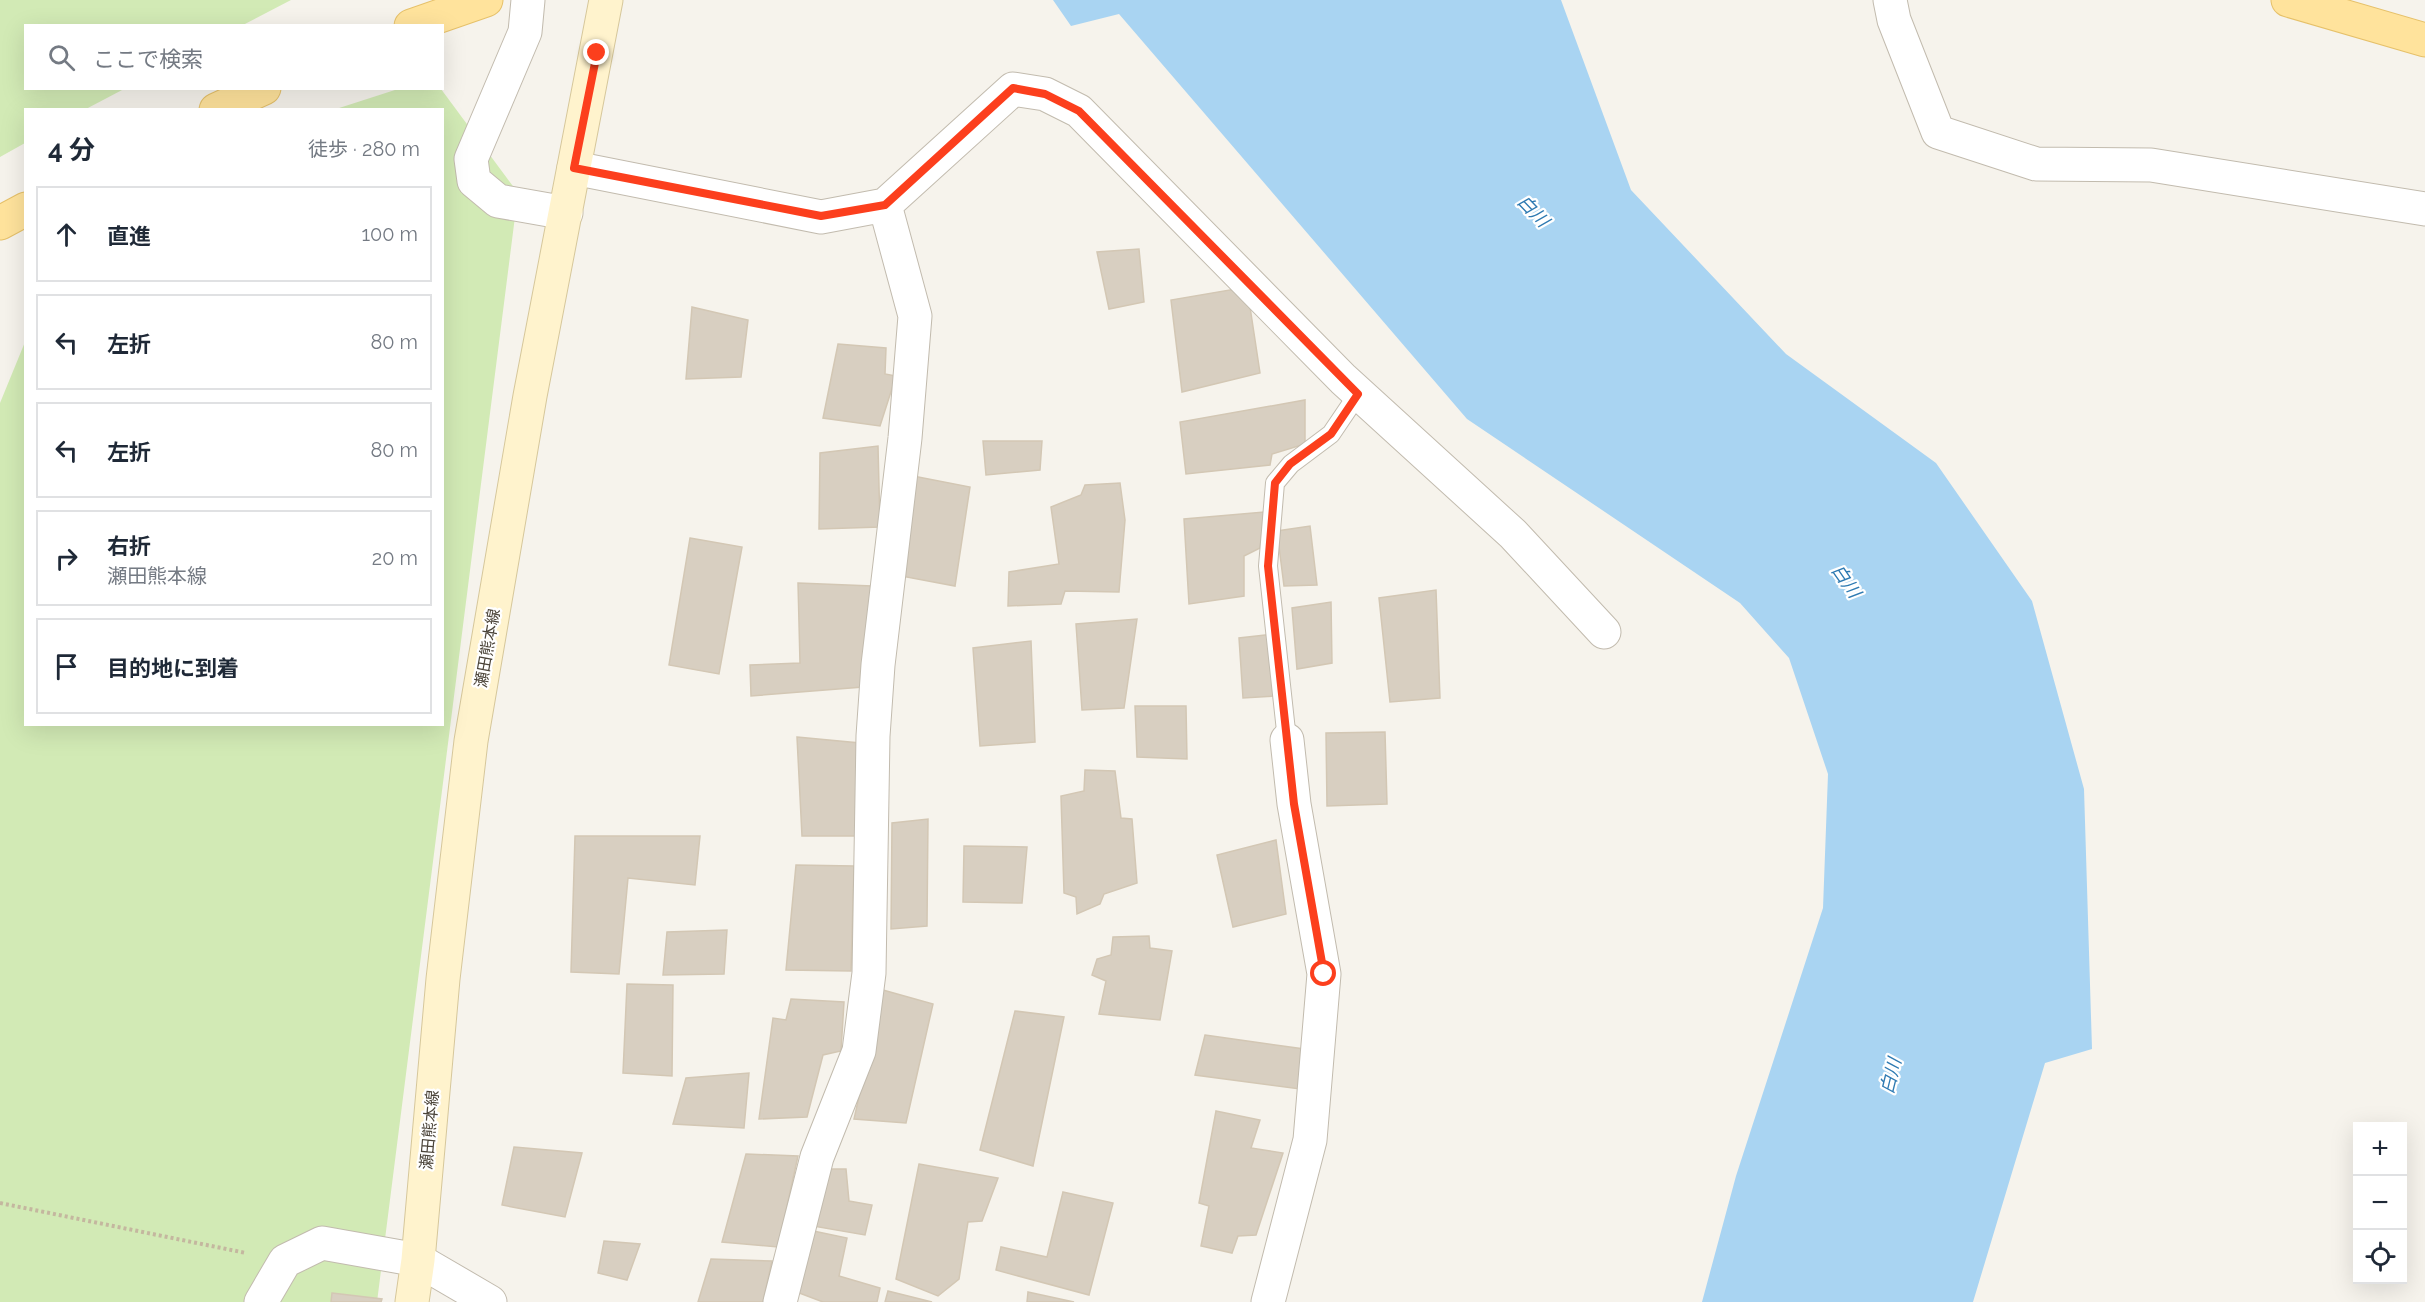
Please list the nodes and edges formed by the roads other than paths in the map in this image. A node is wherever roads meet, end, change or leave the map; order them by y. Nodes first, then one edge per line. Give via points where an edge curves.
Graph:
1 (486, 0) edge
2 (528, 0) edge
3 (606, 0) edge
4 (1890, 0) edge
5 (2288, 0) edge
6 (417, 24) edge
7 (2425, 40) edge
8 (260, 90) edge
9 (220, 108) edge
10 (574, 168) junction
11 (885, 205) junction
12 (2425, 209) edge
13 (24, 210) edge
14 (566, 213) junction
15 (0, 222) edge
16 (1358, 394) junction
17 (1604, 632) dead end
18 (1287, 740) joint
19 (418, 1260) junction
20 (261, 1302) edge
21 (412, 1302) edge
22 (490, 1302) edge
23 (780, 1302) edge
24 (1268, 1302) edge

1 - 6 main road
2 - 14 street via 525,32 471,159 474,181 498,201
3 - 10 main road, 瀬田熊本線
4 - 12 street via 1894,20 1938,132 2036,164 2151,165
5 - 7 main road
8 - 9 main road
10 - 11 street via 821,216
10 - 14 main road, 瀬田熊本線
11 - 16 street via 1013,88 1045,94 1079,111
11 - 23 street via 915,316 877,677 869,973 859,1050 817,1157
13 - 15 main road
14 - 19 main road, 瀬田熊本線 via 530,396 471,741 441,991
16 - 17 street via 1512,534
16 - 18 lane via 1331,434 1290,464 1275,483 1268,566
18 - 24 street via 1294,804 1324,974 1310,1140
19 - 20 street via 322,1244 285,1261
19 - 21 main road, 瀬田熊本線
19 - 22 street

